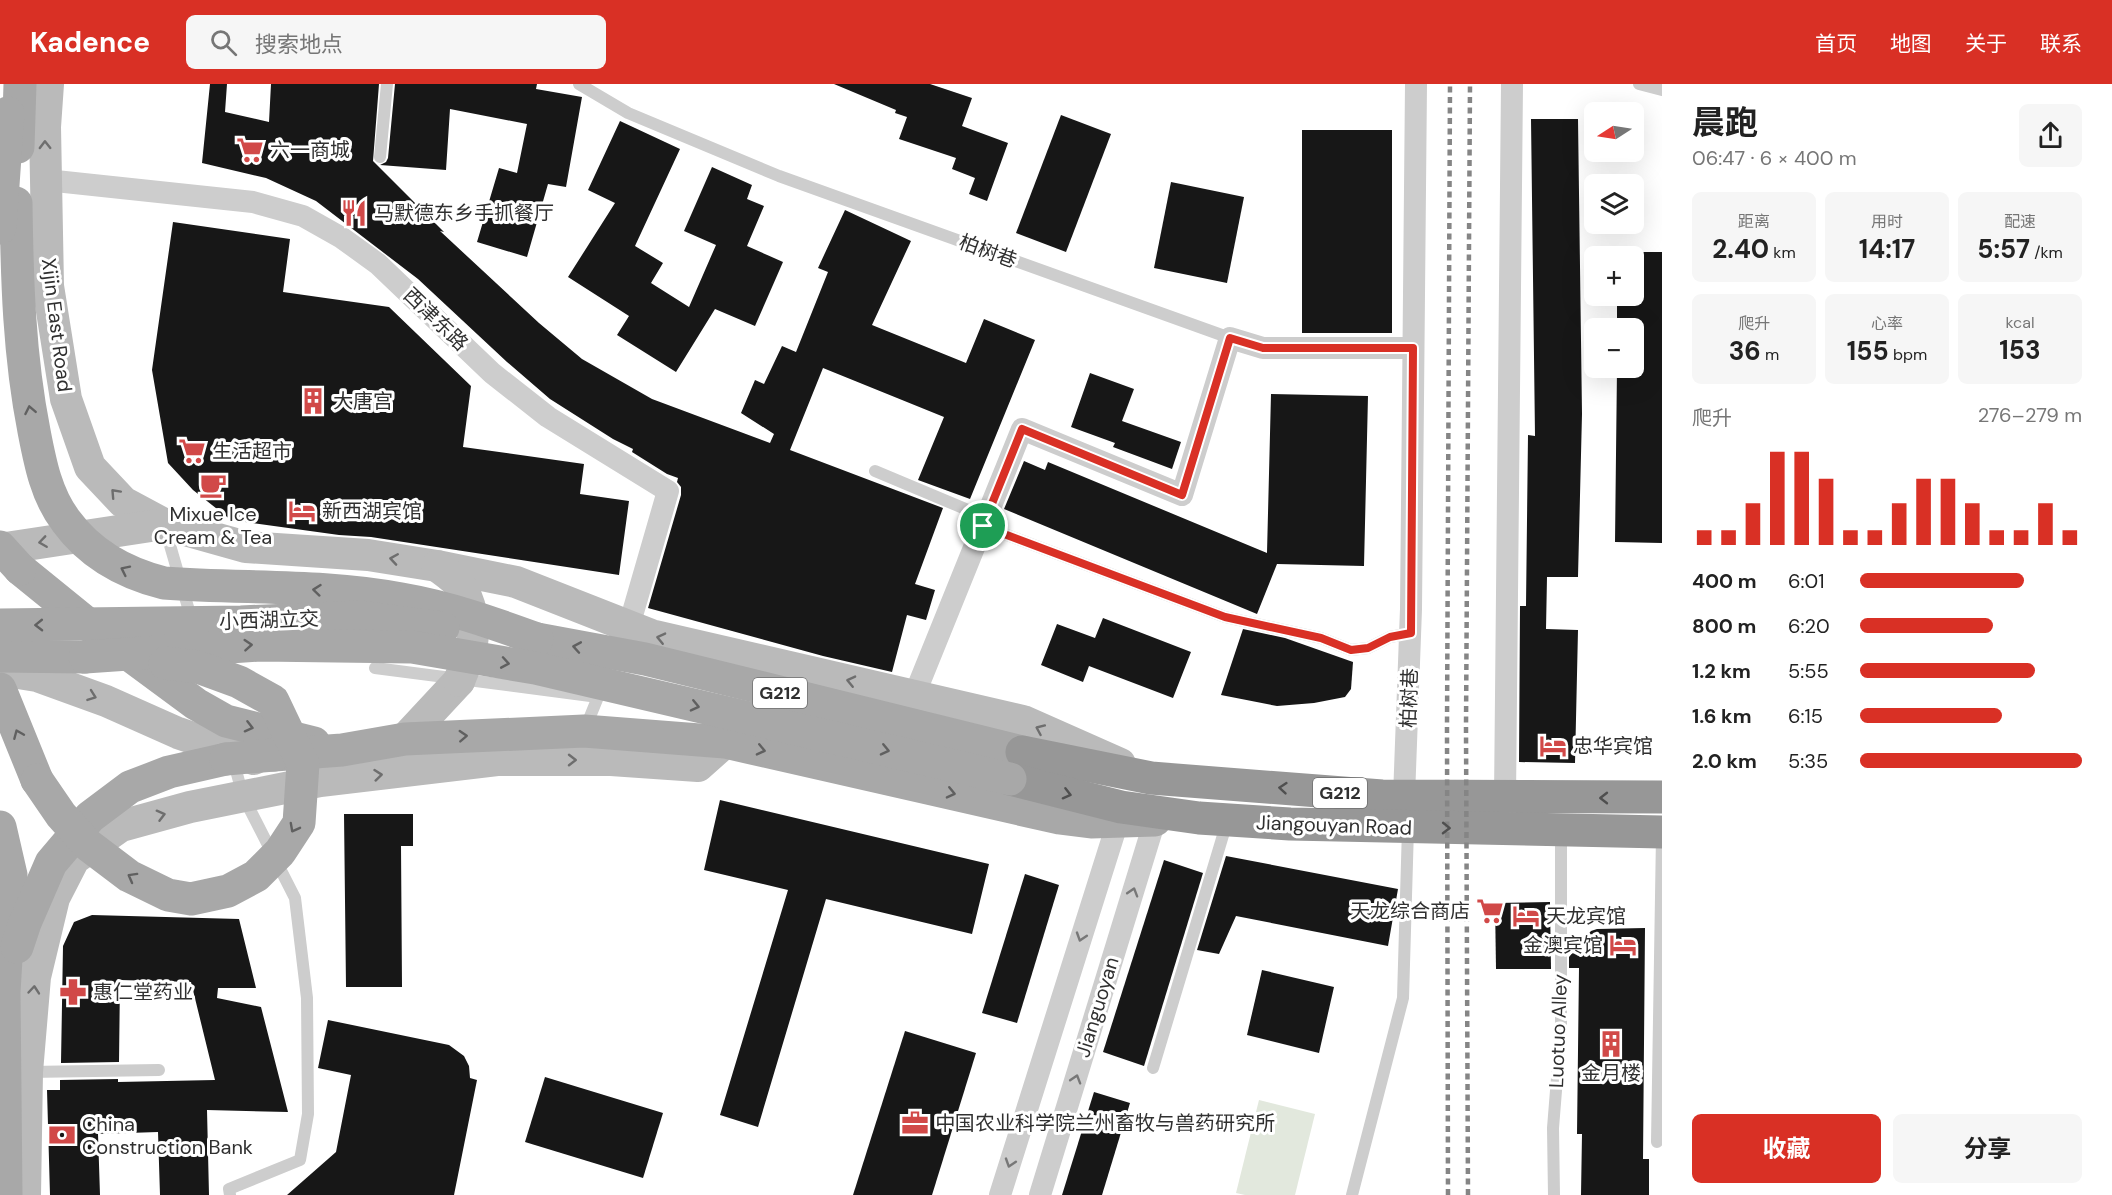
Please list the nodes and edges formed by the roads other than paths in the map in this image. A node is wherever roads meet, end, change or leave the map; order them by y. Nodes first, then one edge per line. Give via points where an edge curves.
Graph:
1 (48, 84) edge
2 (387, 84) edge
3 (579, 84) edge
4 (1416, 84) edge
5 (1512, 84) edge
6 (1639, 84) edge
7 (1662, 90) edge
8 (13, 94) edge
9 (380, 157) dead end
10 (46, 180) junction
11 (20, 223) edge
12 (1230, 338) junction
13 (1413, 348) junction
14 (875, 471) dead end
15 (985, 522) junction
16 (164, 524) junction
17 (0, 548) edge
18 (437, 566) junction
19 (0, 625) edge
20 (629, 626) junction
21 (1411, 633) junction
22 (537, 639) junction
23 (0, 656) edge
24 (85, 657) junction
25 (375, 668) dead end
26 (0, 670) edge
27 (0, 689) edge
28 (914, 696) junction
29 (209, 697) junction
30 (584, 731) junction
31 (405, 739) junction
32 (725, 741) junction
33 (342, 750) junction
34 (1016, 766) junction
35 (235, 777) junction
36 (1151, 777) junction
37 (320, 781) junction
38 (1662, 797) edge
39 (1505, 798) junction
40 (1406, 812) junction
41 (1213, 819) junction
42 (1155, 820) junction
43 (1118, 821) junction
44 (0, 827) edge
45 (1561, 830) junction
46 (1662, 833) edge
47 (4, 992) junction
48 (1153, 1068) dead end
49 (159, 1070) dead end
50 (27, 1072) junction
51 (1657, 1142) dead end
52 (6, 1195) edge
53 (26, 1195) edge
54 (230, 1195) edge
55 (1000, 1195) edge
56 (1040, 1195) edge
57 (1352, 1195) edge
58 (1554, 1195) edge

10 -> 1 street, Xijin East Road
2 - 9 lane
3 - 12 lane, 柏树巷 via 628,113 779,176
4 - 13 street, 柏树巷
5 - 39 street
6 - 7 lane
8 - 11 main road
10 - 11 street, Xijin East Road
10 - 20 street, 西津东路 via 253,202 303,216 378,264 492,373 548,417 668,491
16 -> 11 street, Xijin East Road via 123,502 90,467 66,399 48,286
22 -> 11 main road, bridge via 475,617 401,598 301,588 164,583 142,578 99,555 65,520 52,498 38,452 18,317
12 - 13 street, 柏树巷 via 1263,348
12 - 15 street via 1182,495 1022,429
13 - 21 street, 柏树巷
14 - 15 lane
15 - 21 lane via 1225,617 1321,638 1351,650
15 - 28 street
16 -> 17 street
18 -> 16 street via 368,555 246,547
16 - 29 lane
17 - 29 main road, bridge via 160,680
18 - 20 street via 516,582
18 - 31 street via 461,586 472,615 473,648 463,671
22 -> 19 main road, 小西湖立交, bridge via 361,617
28 -> 20 street via 651,635
21 - 40 street, 柏树巷
34 -> 22 main road, G212 via 645,659
23 - 24 main road
24 -> 27 main road, bridge via 198,667 273,701 303,764 299,823 280,852 256,876 228,891 191,899 168,895 129,876 88,845 37,780
24 -> 34 main road, bridge via 260,645 412,647 535,668
25 - 30 lane via 598,697
26 -> 37 street via 37,676 178,733
36 -> 28 street via 1023,721
29 -> 33 main road via 226,722
31 -> 30 main road
30 - 32 main road
31 - 33 main road
37 -> 32 street via 497,760 611,760 698,766
32 -> 43 main road via 1059,818
33 - 35 main road, bridge via 274,755
34 - 36 highway, Jiangouyan Road / G212
34 -> 41 highway, Jiangouyan Road / G212 via 1121,807
35 - 37 street
35 - 47 main road via 169,772 130,787 90,817 51,863 25,923
50 -> 35 street via 35,977 54,898 74,859 121,826 190,807
35 - 54 lane via 295,898 307,998 308,1114 300,1160 229,1189
40 -> 36 highway, Jiangouyan Road / G212
38 -> 39 highway, Jiangouyan Road / G212
39 - 40 highway, Jiangouyan Road / G212
40 - 41 highway, Jiangouyan Road / G212 via 1290,824
40 -> 45 highway, Jiangouyan Road / G212
40 - 57 lane via 1403,998
41 - 42 main road
41 - 48 lane
42 - 43 main road
56 -> 42 street, Jianguoyan
43 -> 55 street, Jianguoyan
44 - 47 main road via 12,875
45 - 46 highway, Jiangouyan Road / G212
45 - 58 lane, Luotuo Alley via 1561,1028 1553,1128
46 - 51 lane
47 - 50 street
47 - 52 main road
49 - 50 lane
50 - 53 street

